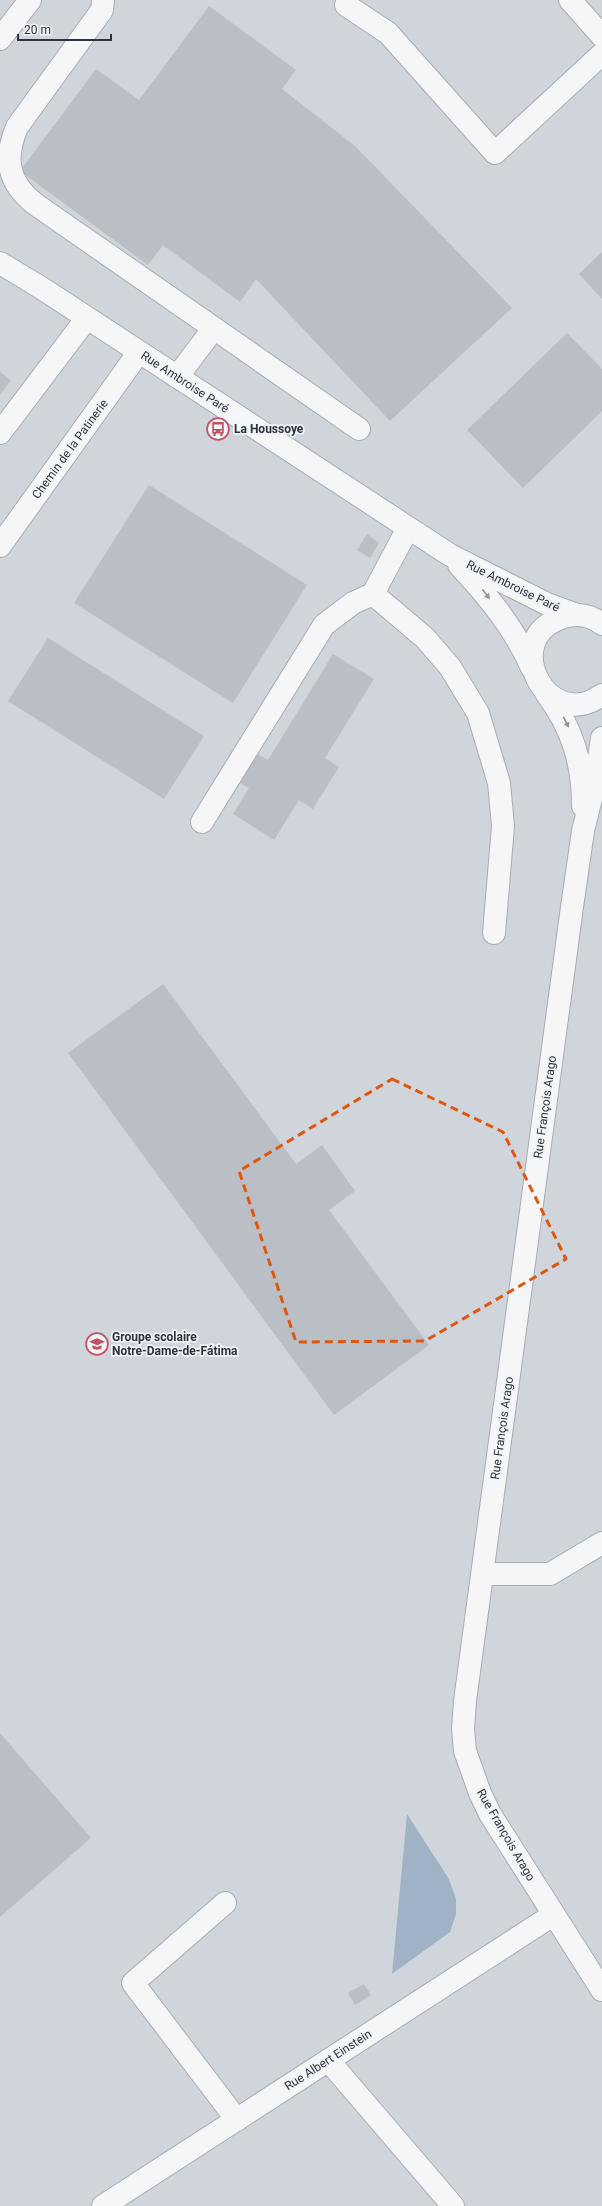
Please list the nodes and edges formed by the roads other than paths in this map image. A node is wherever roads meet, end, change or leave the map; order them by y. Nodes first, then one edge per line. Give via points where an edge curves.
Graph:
1 (30, 0) edge
2 (103, 0) edge
3 (570, 0) edge
4 (345, 2) edge
5 (602, 36) edge
6 (0, 39) edge
7 (602, 54) edge
8 (0, 263) edge
9 (87, 318) junction
10 (214, 328) junction
11 (139, 352) junction
12 (177, 377) junction
13 (359, 429) dead end
14 (0, 433) edge
15 (408, 528) junction
16 (0, 546) edge
17 (450, 555) junction
18 (373, 594) junction
19 (593, 618) edge
20 (533, 671) junction
21 (544, 690) junction
22 (602, 695) edge
23 (602, 738) edge
24 (202, 822) dead end
25 (582, 831) junction
26 (494, 933) dead end
27 (602, 1543) edge
28 (482, 1574) junction
29 (225, 1903) dead end
30 (554, 1915) junction
31 (602, 1990) edge
32 (328, 2060) junction
33 (237, 2120) junction
34 (103, 2206) edge
35 (453, 2206) edge

1 - 6 street
2 - 10 street via 102,10 17,127 10,142 9,162 12,178 21,194
3 - 5 street
4 - 7 street via 388,33 495,153
8 - 9 street, Rue Ambroise Paré
9 - 11 street, Rue Ambroise Paré
9 - 14 street
10 - 12 street
10 - 13 street
11 - 12 street, Rue Ambroise Paré
11 - 16 street, Chemin de la Patinerie
12 - 15 street, Rue Ambroise Paré
15 - 17 street, Rue Ambroise Paré
15 - 18 street
17 - 19 street, Rue Ambroise Paré via 547,604
17 -> 20 street, Rue Ambroise Paré via 482,589 513,631
18 - 24 street via 353,603 324,624
18 - 26 street via 425,638 450,667 478,713 499,783 503,826
19 - 20 street via 554,621 538,636 532,656
20 - 21 street, Rue Ambroise Paré
21 - 22 street via 556,699 570,703 585,703
21 -> 25 street, Rue François Arago via 564,718 577,750 583,789
23 - 25 street, Rue François Arago via 596,778
25 - 28 street, Rue François Arago
27 - 28 street via 550,1574
28 - 30 street, Rue François Arago via 465,1701 465,1751 473,1777 490,1814
29 - 33 street via 133,1984
30 - 31 street, Rue François Arago
30 - 32 street, Rue Albert Einstein
32 - 33 street, Rue Albert Einstein
32 - 35 street
33 - 34 street, Rue Albert Einstein

